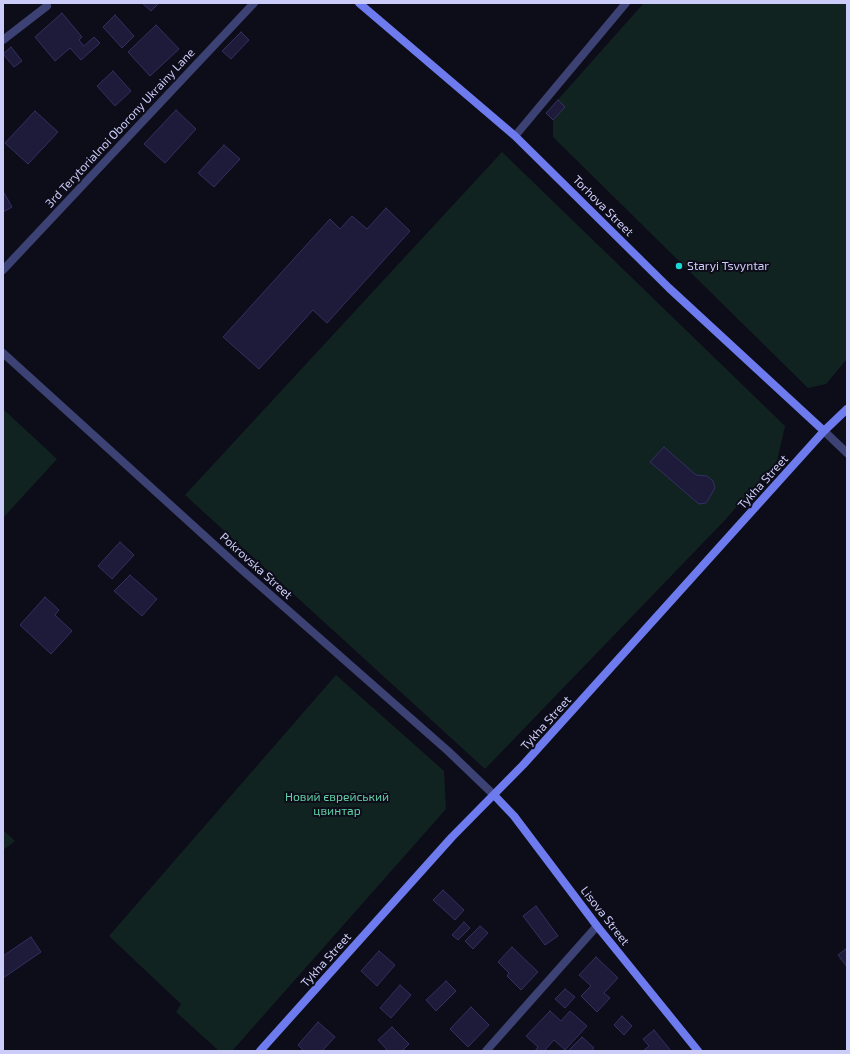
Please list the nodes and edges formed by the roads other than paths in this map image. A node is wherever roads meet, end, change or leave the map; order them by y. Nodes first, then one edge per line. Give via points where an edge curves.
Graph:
1 (254, 3) edge
2 (359, 3) edge
3 (626, 3) edge
4 (47, 6) dead end
5 (3, 40) edge
6 (515, 136) junction
7 (3, 270) edge
8 (3, 353) edge
9 (847, 409) edge
10 (824, 431) junction
11 (847, 453) edge
12 (494, 795) junction
13 (598, 926) junction
14 (260, 1051) edge
15 (486, 1051) edge
16 (698, 1051) edge

1 - 7 street, 3rd Terytorialnoi Oborony Ukrainy Lane
2 - 6 main road, Torhova Street
3 - 6 street
4 - 5 street
6 - 10 main road, Torhova Street via 669,288
8 - 12 street, Pokrovska Street
9 - 10 main road, Tykha Street
10 - 11 street
10 - 12 main road, Tykha Street
12 - 13 main road, Lisova Street via 514,816
12 - 14 main road, Tykha Street via 447,843
13 - 15 street
13 - 16 main road, Lisova Street

